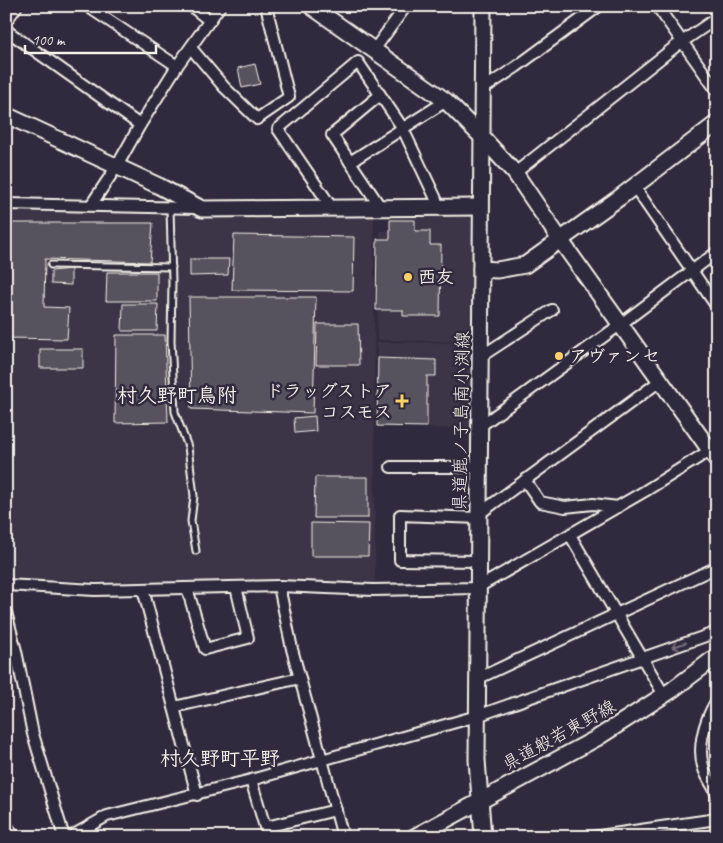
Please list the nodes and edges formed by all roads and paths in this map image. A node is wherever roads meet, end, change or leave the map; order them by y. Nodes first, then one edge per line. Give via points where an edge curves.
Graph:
1 (14, 6) edge
2 (87, 6) edge
3 (191, 6) edge
4 (220, 6) edge
5 (266, 6) edge
6 (311, 6) edge
7 (406, 6) edge
8 (484, 6) edge
9 (599, 6) edge
10 (657, 6) edge
11 (6, 17) edge
12 (717, 18) edge
13 (210, 21) junction
14 (6, 30) edge
15 (682, 42) junction
16 (191, 48) junction
17 (374, 50) junction
18 (178, 66) junction
19 (483, 89) junction
20 (717, 91) edge
21 (380, 95) junction
22 (446, 101) junction
23 (6, 115) edge
24 (717, 123) edge
25 (140, 125) junction
26 (403, 129) junction
27 (482, 136) junction
28 (350, 162) junction
29 (117, 166) junction
30 (515, 173) junction
31 (634, 186) junction
32 (175, 202) junction
33 (6, 204) edge
34 (90, 205) junction
35 (332, 208) junction
36 (381, 208) junction
37 (438, 208) junction
38 (481, 208) junction
39 (561, 241) junction
40 (717, 252) edge
41 (51, 265) dead end
42 (172, 267) junction
43 (481, 270) junction
44 (691, 271) junction
45 (717, 307) edge
46 (552, 310) dead end
47 (621, 324) junction
48 (480, 357) junction
49 (660, 381) junction
50 (479, 427) junction
51 (715, 452) edge
52 (391, 467) dead end
53 (479, 467) junction
54 (525, 480) junction
55 (618, 507) junction
56 (479, 516) junction
57 (570, 535) junction
58 (196, 551) dead end
59 (478, 561) junction
60 (717, 568) edge
61 (6, 585) edge
62 (279, 586) junction
63 (236, 587) junction
64 (187, 588) junction
65 (477, 588) junction
66 (143, 589) junction
67 (6, 612) edge
68 (617, 614) junction
69 (717, 632) edge
70 (717, 656) edge
71 (642, 657) junction
72 (300, 678) junction
73 (477, 679) junction
74 (664, 695) junction
75 (717, 700) edge
76 (174, 707) junction
77 (477, 716) junction
78 (323, 761) junction
79 (251, 780) junction
80 (197, 795) junction
81 (717, 795) edge
82 (479, 801) junction
83 (336, 810) junction
84 (717, 819) edge
85 (6, 825) edge
86 (267, 832) edge
87 (621, 834) edge
88 (15, 837) edge
89 (64, 837) edge
90 (70, 837) edge
91 (343, 837) edge
92 (414, 837) edge
93 (483, 837) edge
94 (592, 837) edge

1 - 11 street
2 - 18 street
3 - 13 street
4 - 13 street
5 - 16 street via 289,97 257,119
6 - 17 street
7 - 17 street
8 - 19 street, 県道鹿ノ子島南小渕線
9 - 19 street
10 - 15 street
12 - 15 street
13 - 16 street
14 - 25 street
15 - 20 street
15 - 30 street
16 - 18 street
17 - 22 street
18 - 25 street
19 - 27 street, 県道鹿ノ子島南小渕線
21 - 26 street
21 - 28 street via 332,135
21 - 35 street via 358,62 278,129
22 - 26 street
22 - 27 street
23 - 29 street
24 - 31 street
25 - 29 street
26 - 28 street
26 - 37 street
27 - 30 street
27 - 38 street, 県道鹿ノ子島南小渕線
28 - 36 street
29 - 32 street
29 - 34 street
30 - 39 street
31 - 39 street
31 - 44 street
32 - 34 street
32 - 35 street via 202,209
32 - 42 lane
33 - 34 street
35 - 36 street
36 - 37 street
37 - 38 street
38 - 43 street, 県道鹿ノ子島南小渕線
39 - 43 street via 525,265
39 - 47 street
40 - 44 street
41 - 42 lane
42 - 58 lane via 171,341 176,412 188,447 194,496 190,521
43 - 48 street, 県道鹿ノ子島南小渕線
44 - 45 street
44 - 47 street
46 - 48 street
47 - 49 street
47 - 50 street
48 - 50 street, 県道鹿ノ子島南小渕線
49 - 51 street
49 - 54 street
50 - 53 street, 県道鹿ノ子島南小渕線
51 - 55 street
52 - 53 street
53 - 56 street, 県道鹿ノ子島南小渕線
54 - 55 street via 540,502
54 - 56 street
55 - 57 street
56 - 59 street, 県道鹿ノ子島南小渕線
56 - 59 street via 400,515 400,560
57 - 65 street
57 - 68 street
59 - 65 street, 県道鹿ノ子島南小渕線
60 - 68 street
61 - 66 street
62 - 63 street
62 - 65 street via 373,590
62 - 72 street
63 - 64 street
63 - 64 street via 248,638 205,649
64 - 66 street
65 - 73 street, 県道鹿ノ子島南小渕線
66 - 76 street
67 - 89 street via 33,734
68 - 71 street
68 - 73 street
69 -> 71 street
70 - 74 street, 県道般若東野線
71 - 74 street
71 - 77 street
72 - 76 street
72 - 78 street
73 - 77 street, 県道鹿ノ子島南小渕線
74 - 82 street, 県道般若東野線 via 597,738
75 - 81 street via 704,731 701,758
76 - 80 street
77 - 78 street
77 - 82 street, 県道鹿ノ子島南小渕線
78 - 79 street
78 - 83 street
79 - 80 street
79 - 86 street
80 - 90 street via 107,816
82 - 92 street, 県道般若東野線
82 - 93 street, 県道鹿ノ子島南小渕線
83 - 86 street
83 - 91 street
84 - 87 street
85 - 88 street
87 - 94 street

